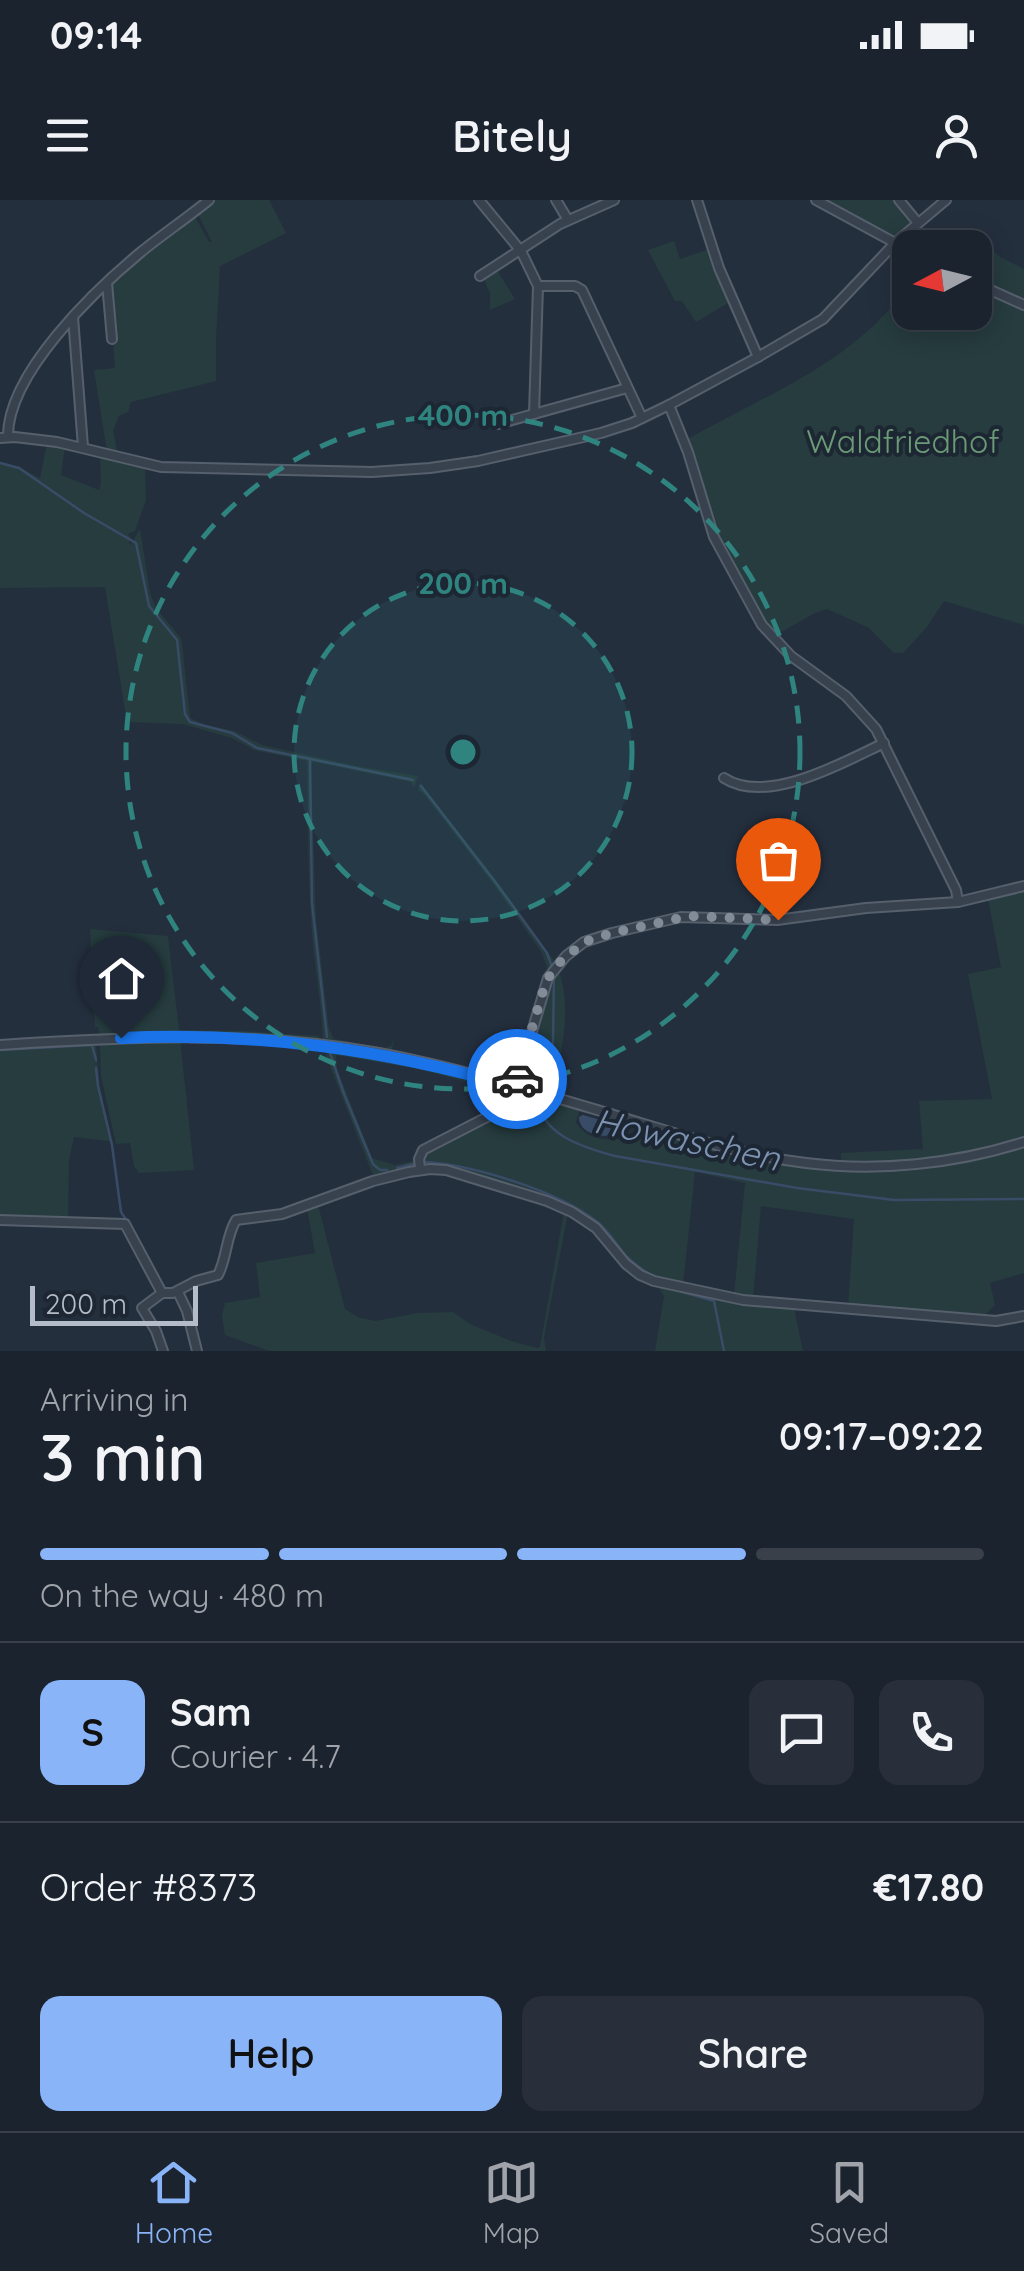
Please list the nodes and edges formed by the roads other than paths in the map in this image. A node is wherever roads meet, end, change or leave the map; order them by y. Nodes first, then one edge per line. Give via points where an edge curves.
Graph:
1 (209, 200) edge
2 (479, 200) edge
3 (556, 200) edge
4 (614, 200) edge
5 (697, 200) edge
6 (816, 200) edge
7 (899, 200) edge
8 (946, 200) edge
9 (568, 220) junction
10 (918, 223) junction
11 (910, 230) edge
12 (892, 240) edge
13 (892, 246) edge
14 (520, 251) junction
15 (480, 276) dead end
16 (107, 283) junction
17 (538, 286) junction
18 (992, 291) edge
19 (1024, 305) edge
20 (74, 318) junction
21 (112, 339) dead end
22 (758, 358) junction
23 (626, 388) junction
24 (670, 405) junction
25 (534, 414) junction
26 (642, 418) junction
27 (489, 422) dead end
28 (4, 438) edge
29 (83, 447) junction
30 (884, 743) junction
31 (724, 778) dead end
32 (1024, 886) edge
33 (958, 902) junction
34 (0, 1045) edge
35 (513, 1086) junction
36 (1024, 1142) edge
37 (420, 1170) junction
38 (0, 1220) edge
39 (178, 1292) junction
40 (162, 1293) junction
41 (1024, 1316) edge
42 (164, 1351) edge
43 (197, 1351) edge

1 - 16 street
2 - 14 street
3 - 9 street
4 - 9 street
5 - 22 street
6 - 12 street
7 - 10 street
8 - 10 street
9 - 14 street
10 - 11 street
13 - 22 street via 823,320
14 - 15 street
14 - 17 street
16 - 20 street
16 - 21 street
17 - 23 street via 582,290
17 - 25 street
18 - 19 street
20 - 28 street via 30,373
20 - 29 street
22 - 24 street
23 - 25 street
23 - 26 street
24 - 26 street
24 - 30 street via 714,537 762,625 790,656 861,710
25 - 27 street
26 - 29 street via 510,454 397,472 161,467
28 - 29 street
30 - 31 street via 795,782 752,786
30 - 33 street
32 - 33 street
33 - 35 street via 778,920 681,916 594,938 552,971
34 - 35 street via 174,1036 284,1040 383,1054
35 - 36 street via 722,1147 808,1163 919,1163
35 - 37 street via 487,1117 423,1150
37 - 39 street via 282,1214 236,1220 219,1273
37 - 41 street via 459,1173 558,1205 588,1221 640,1275 662,1284 822,1308 996,1321
38 - 40 street via 125,1224
39 - 40 street
39 - 43 street
40 - 42 street via 142,1308

